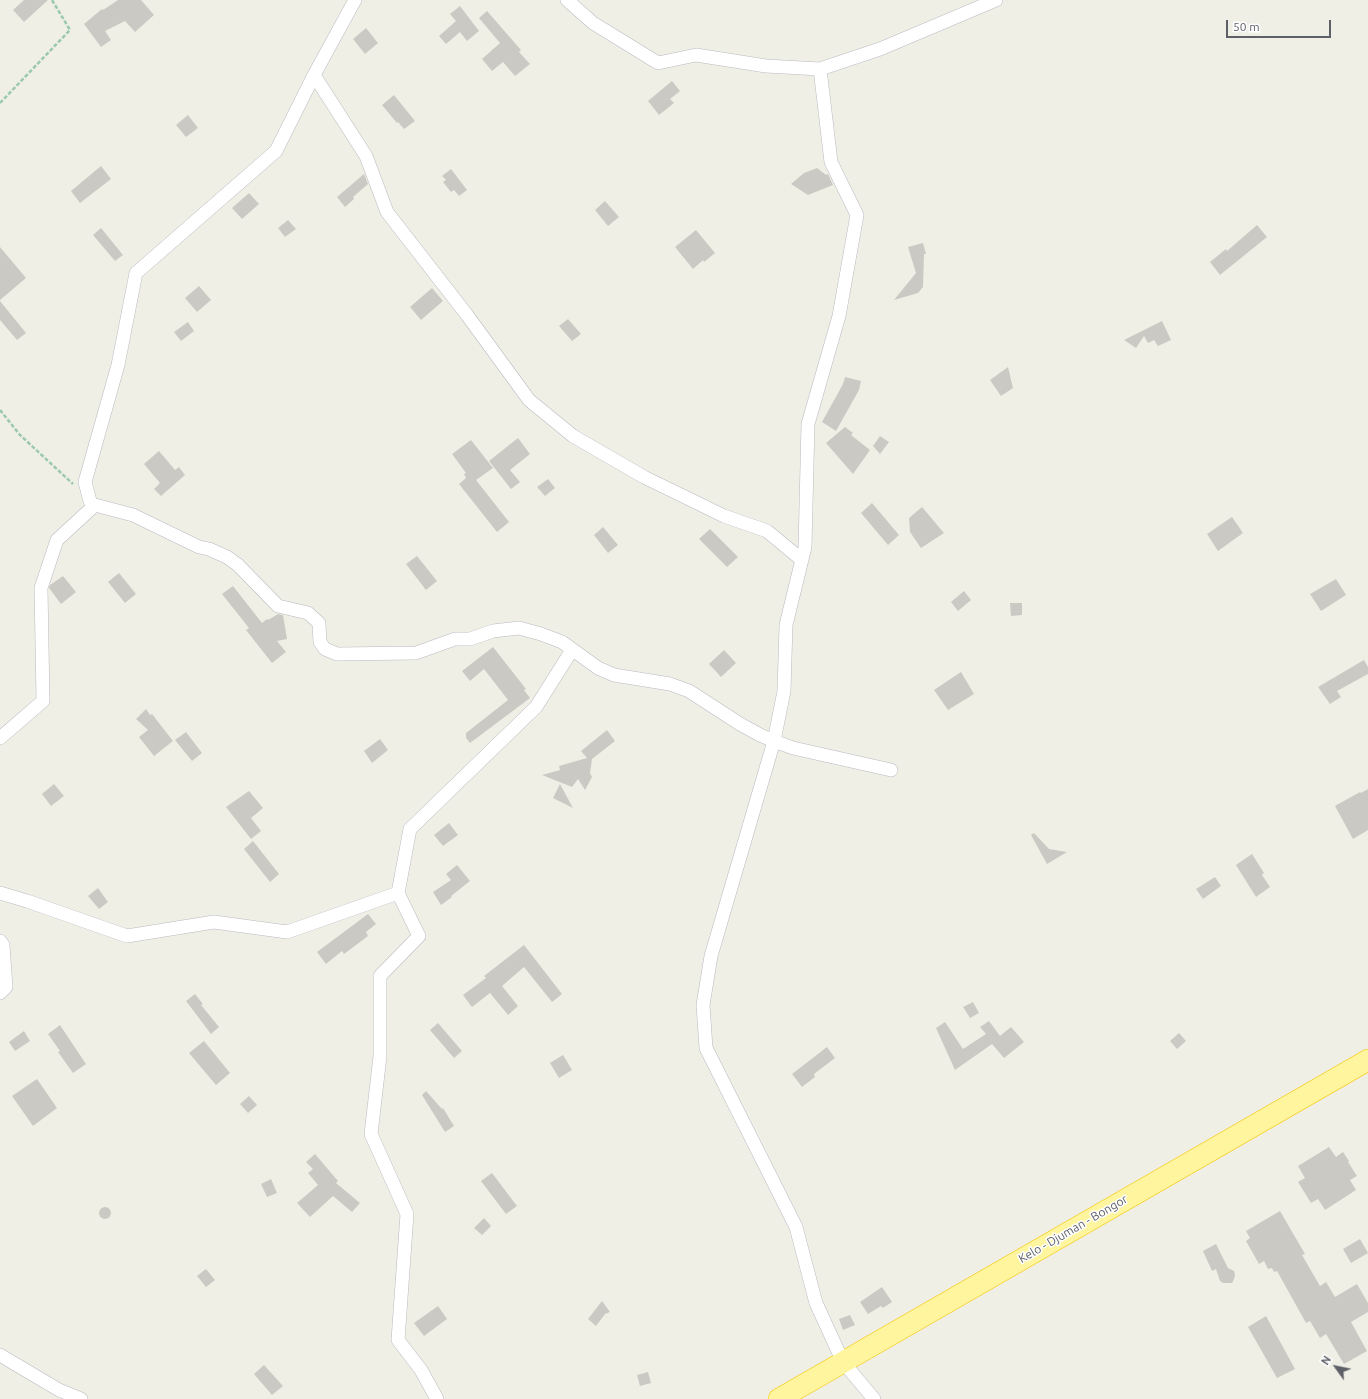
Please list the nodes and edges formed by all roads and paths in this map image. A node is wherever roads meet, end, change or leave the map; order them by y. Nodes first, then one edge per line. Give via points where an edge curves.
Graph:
1 (52, 0) edge
2 (355, 0) edge
3 (567, 0) edge
4 (996, 0) edge
5 (820, 69) junction
6 (314, 75) junction
7 (0, 103) edge
8 (0, 410) edge
9 (90, 501) joint
10 (802, 560) junction
11 (572, 650) junction
12 (0, 738) edge
13 (774, 741) junction
14 (891, 770) dead end
15 (0, 893) edge
16 (398, 893) junction
17 (0, 941) edge
18 (0, 993) edge
19 (1368, 1060) edge
20 (0, 1356) edge
21 (843, 1362) junction
22 (82, 1399) edge
23 (437, 1399) edge
24 (779, 1399) edge
25 (874, 1399) edge

1 - 7 path via 70,30
2 - 6 street
3 - 5 street via 593,23 658,63 696,55 766,66
4 - 5 street via 880,49
5 - 10 street via 831,162 857,215 839,316 808,424 805,547
6 - 9 street via 276,151 136,273 118,365 85,482
6 - 10 street via 366,156 387,212 529,400 573,436 644,477 724,516 767,531
8 - 9 path via 20,435
10 - 13 street via 786,625 784,691
11 - 12 street via 562,642 519,628 493,631 470,639 455,639 416,653 337,654 325,649 320,642 320,623 308,612 278,606 227,557 199,547 133,515 95,505 57,540 41,588 43,701
11 - 13 street via 598,668 614,675 670,684 689,691 740,724
11 - 16 street via 536,707 410,830
13 - 14 street via 793,748
13 - 21 street via 711,956 703,1004 706,1048 796,1227 816,1303
15 - 16 street via 127,936 214,922 287,932
16 - 23 street via 419,936 380,976 380,1056 371,1134 407,1214 398,1340 421,1370
17 - 18 street via 3,944 6,987
19 - 21 highway, Kelo - Djuman - Bongor
20 - 22 street via 59,1390
21 - 24 highway, Kelo - Djuman - Bongor
21 - 25 street

